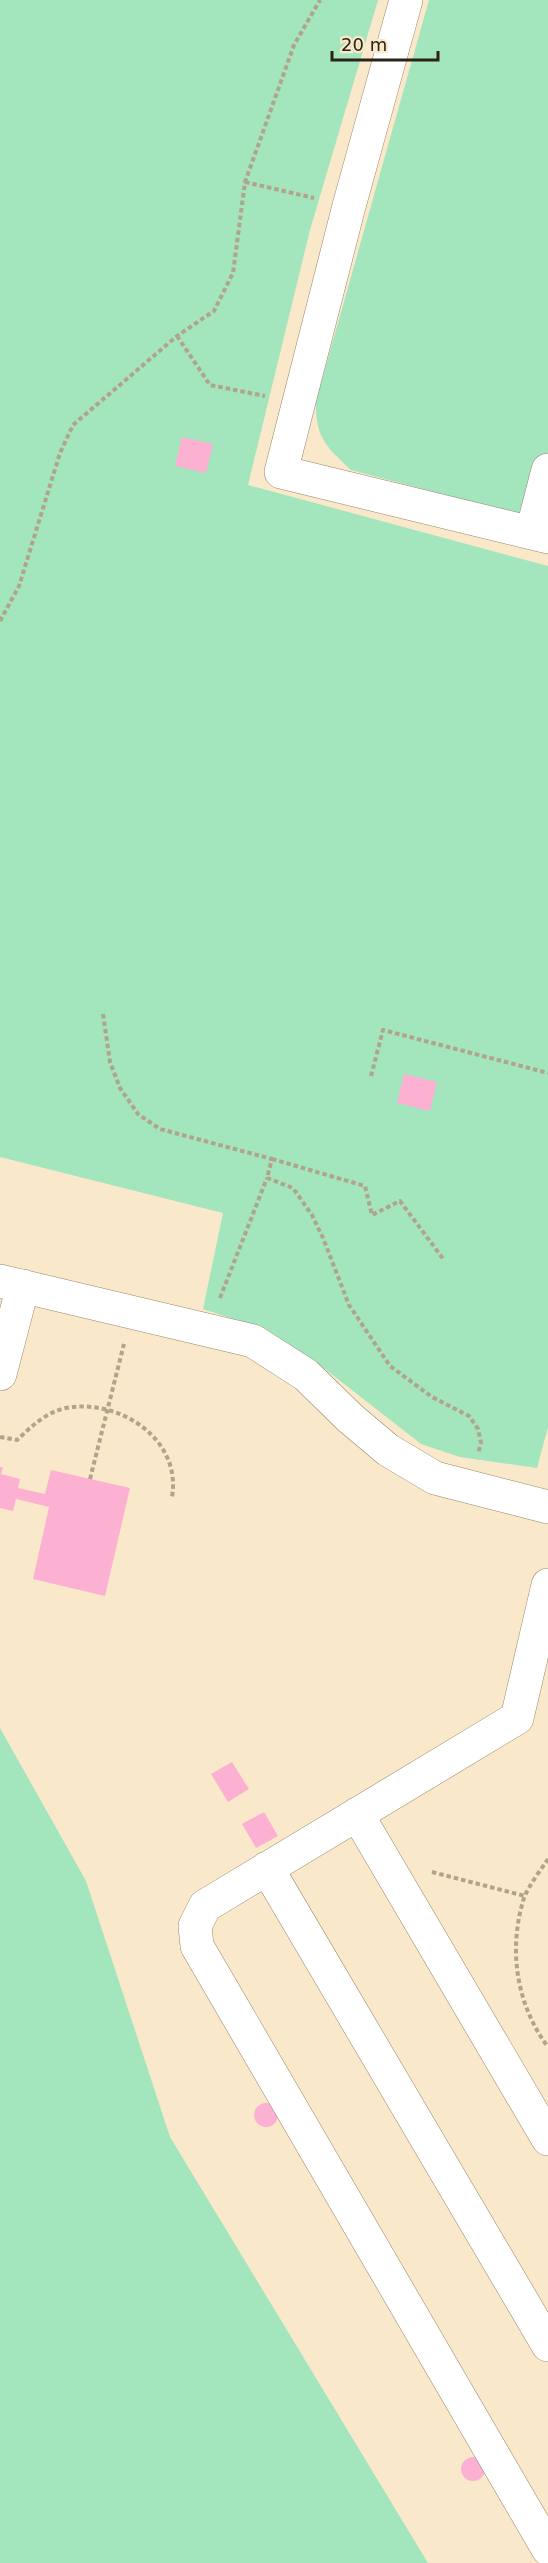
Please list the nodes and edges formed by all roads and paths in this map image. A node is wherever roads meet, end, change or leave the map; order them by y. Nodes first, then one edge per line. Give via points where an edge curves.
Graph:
1 (320, 0) edge
2 (406, 0) edge
3 (245, 182) junction
4 (349, 206) junction
5 (177, 336) junction
6 (298, 402) junction
7 (548, 470) edge
8 (540, 535) edge
9 (0, 621) edge
10 (103, 1014) dead end
11 (548, 1073) edge
12 (371, 1076) dead end
13 (272, 1159) junction
14 (267, 1178) junction
15 (444, 1260) dead end
16 (12, 1284) edge
17 (216, 1307) dead end
18 (132, 1311) junction
19 (0, 1374) edge
20 (108, 1408) junction
21 (0, 1437) edge
22 (90, 1479) dead end
23 (468, 1487) junction
24 (172, 1497) dead end
25 (548, 1507) edge
26 (548, 1585) edge
27 (357, 1814) junction
28 (548, 1858) edge
29 (384, 1860) junction
30 (267, 1868) junction
31 (525, 1896) junction
32 (548, 2047) edge
33 (548, 2139) edge
34 (548, 2345) edge
35 (548, 2549) edge

1 - 3 path via 294,45
2 - 4 lane
3 - 4 path
3 - 5 path via 233,273 214,311
4 - 6 lane
5 - 6 path via 210,385
5 - 9 path via 73,425 60,453 19,586
6 - 8 lane via 281,472
7 - 8 lane
10 - 13 path via 110,1062 120,1088 138,1114 160,1129
11 - 12 path via 383,1030
13 - 14 path
13 - 15 path via 364,1186 372,1215 399,1201
14 - 17 path
14 - 23 path via 293,1188 312,1215 349,1305 390,1366 432,1397 470,1416 481,1443
16 - 18 lane
16 - 19 lane
18 - 20 path
18 - 23 lane via 253,1341 306,1375 388,1450 435,1478
20 - 21 path via 64,1408 37,1421 17,1440
20 - 22 path
20 - 24 path via 148,1430 166,1454 175,1482
23 - 25 lane
26 - 27 lane via 517,1718
27 - 29 lane
27 - 30 lane
28 - 31 path
29 - 31 path
29 - 33 lane
30 - 34 lane
30 - 35 lane via 205,1905 195,1926 197,1946
31 - 32 path via 514,1948 522,1999

